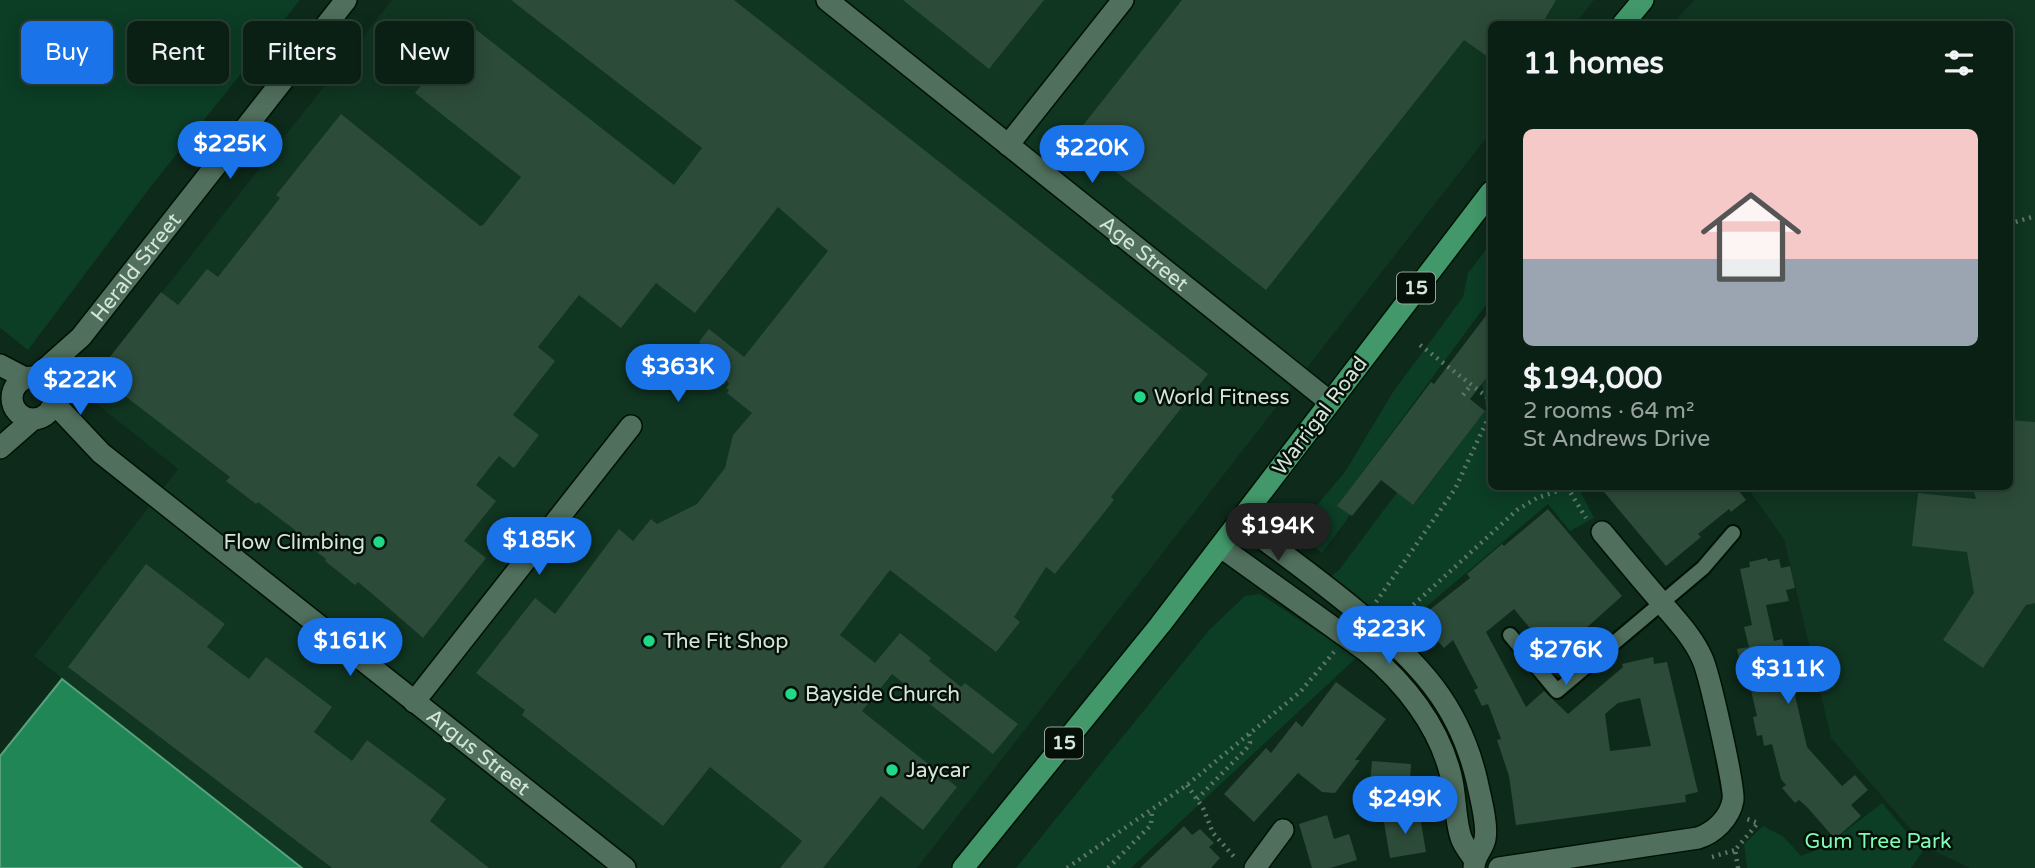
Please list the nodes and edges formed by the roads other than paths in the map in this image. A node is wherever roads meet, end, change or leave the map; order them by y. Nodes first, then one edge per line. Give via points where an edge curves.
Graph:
1 (346, 0) edge
2 (827, 0) edge
3 (1124, 0) edge
4 (1643, 0) edge
5 (1626, 21) edge
6 (1008, 145) junction
7 (1488, 196) edge
8 (81, 337) junction
9 (0, 365) edge
10 (30, 378) junction
11 (8, 395) edge
12 (53, 397) junction
13 (1331, 402) junction
14 (36, 419) junction
15 (631, 426) dead end
16 (0, 430) edge
17 (0, 448) edge
18 (101, 453) junction
19 (1240, 522) junction
20 (1602, 532) road end
21 (1733, 533) dead end
22 (1220, 547) junction
23 (1661, 603) junction
24 (1510, 635) dead end
25 (414, 702) junction
26 (1283, 830) dead end
27 (1474, 863) edge
28 (625, 868) edge
29 (963, 868) edge
30 (1255, 868) edge
31 (1499, 868) edge

1 - 8 street, Herald Street
2 - 6 street, Age Street
3 - 6 street
4 - 5 highway
6 - 13 street, Age Street
7 - 13 highway, Warrigal Road / 15
8 - 10 street, Herald Street
8 - 12 street, Herald Street
9 - 10 street
10 - 11 street
10 - 12 street via 47,382
11 - 14 street via 20,415
11 - 16 street
12 - 14 street via 48,413
12 - 18 street, Argus Street
13 - 19 highway, Warrigal Road / 15
14 - 17 street
14 - 18 street, Argus Street
15 - 25 street
18 - 25 street, Argus Street
19 - 22 highway, Warrigal Road / 15
19 - 27 street via 1391,639 1436,687 1465,739 1479,792 1485,840
20 - 23 street
21 - 23 lane via 1703,568
22 - 27 street via 1366,651 1414,699 1443,752 1461,839
22 - 29 highway, Warrigal Road / 15
23 - 24 lane via 1557,691
23 - 31 street via 1703,659 1731,782 1733,800 1728,813 1717,827 1698,838
25 - 28 street, Argus Street
26 - 30 street

